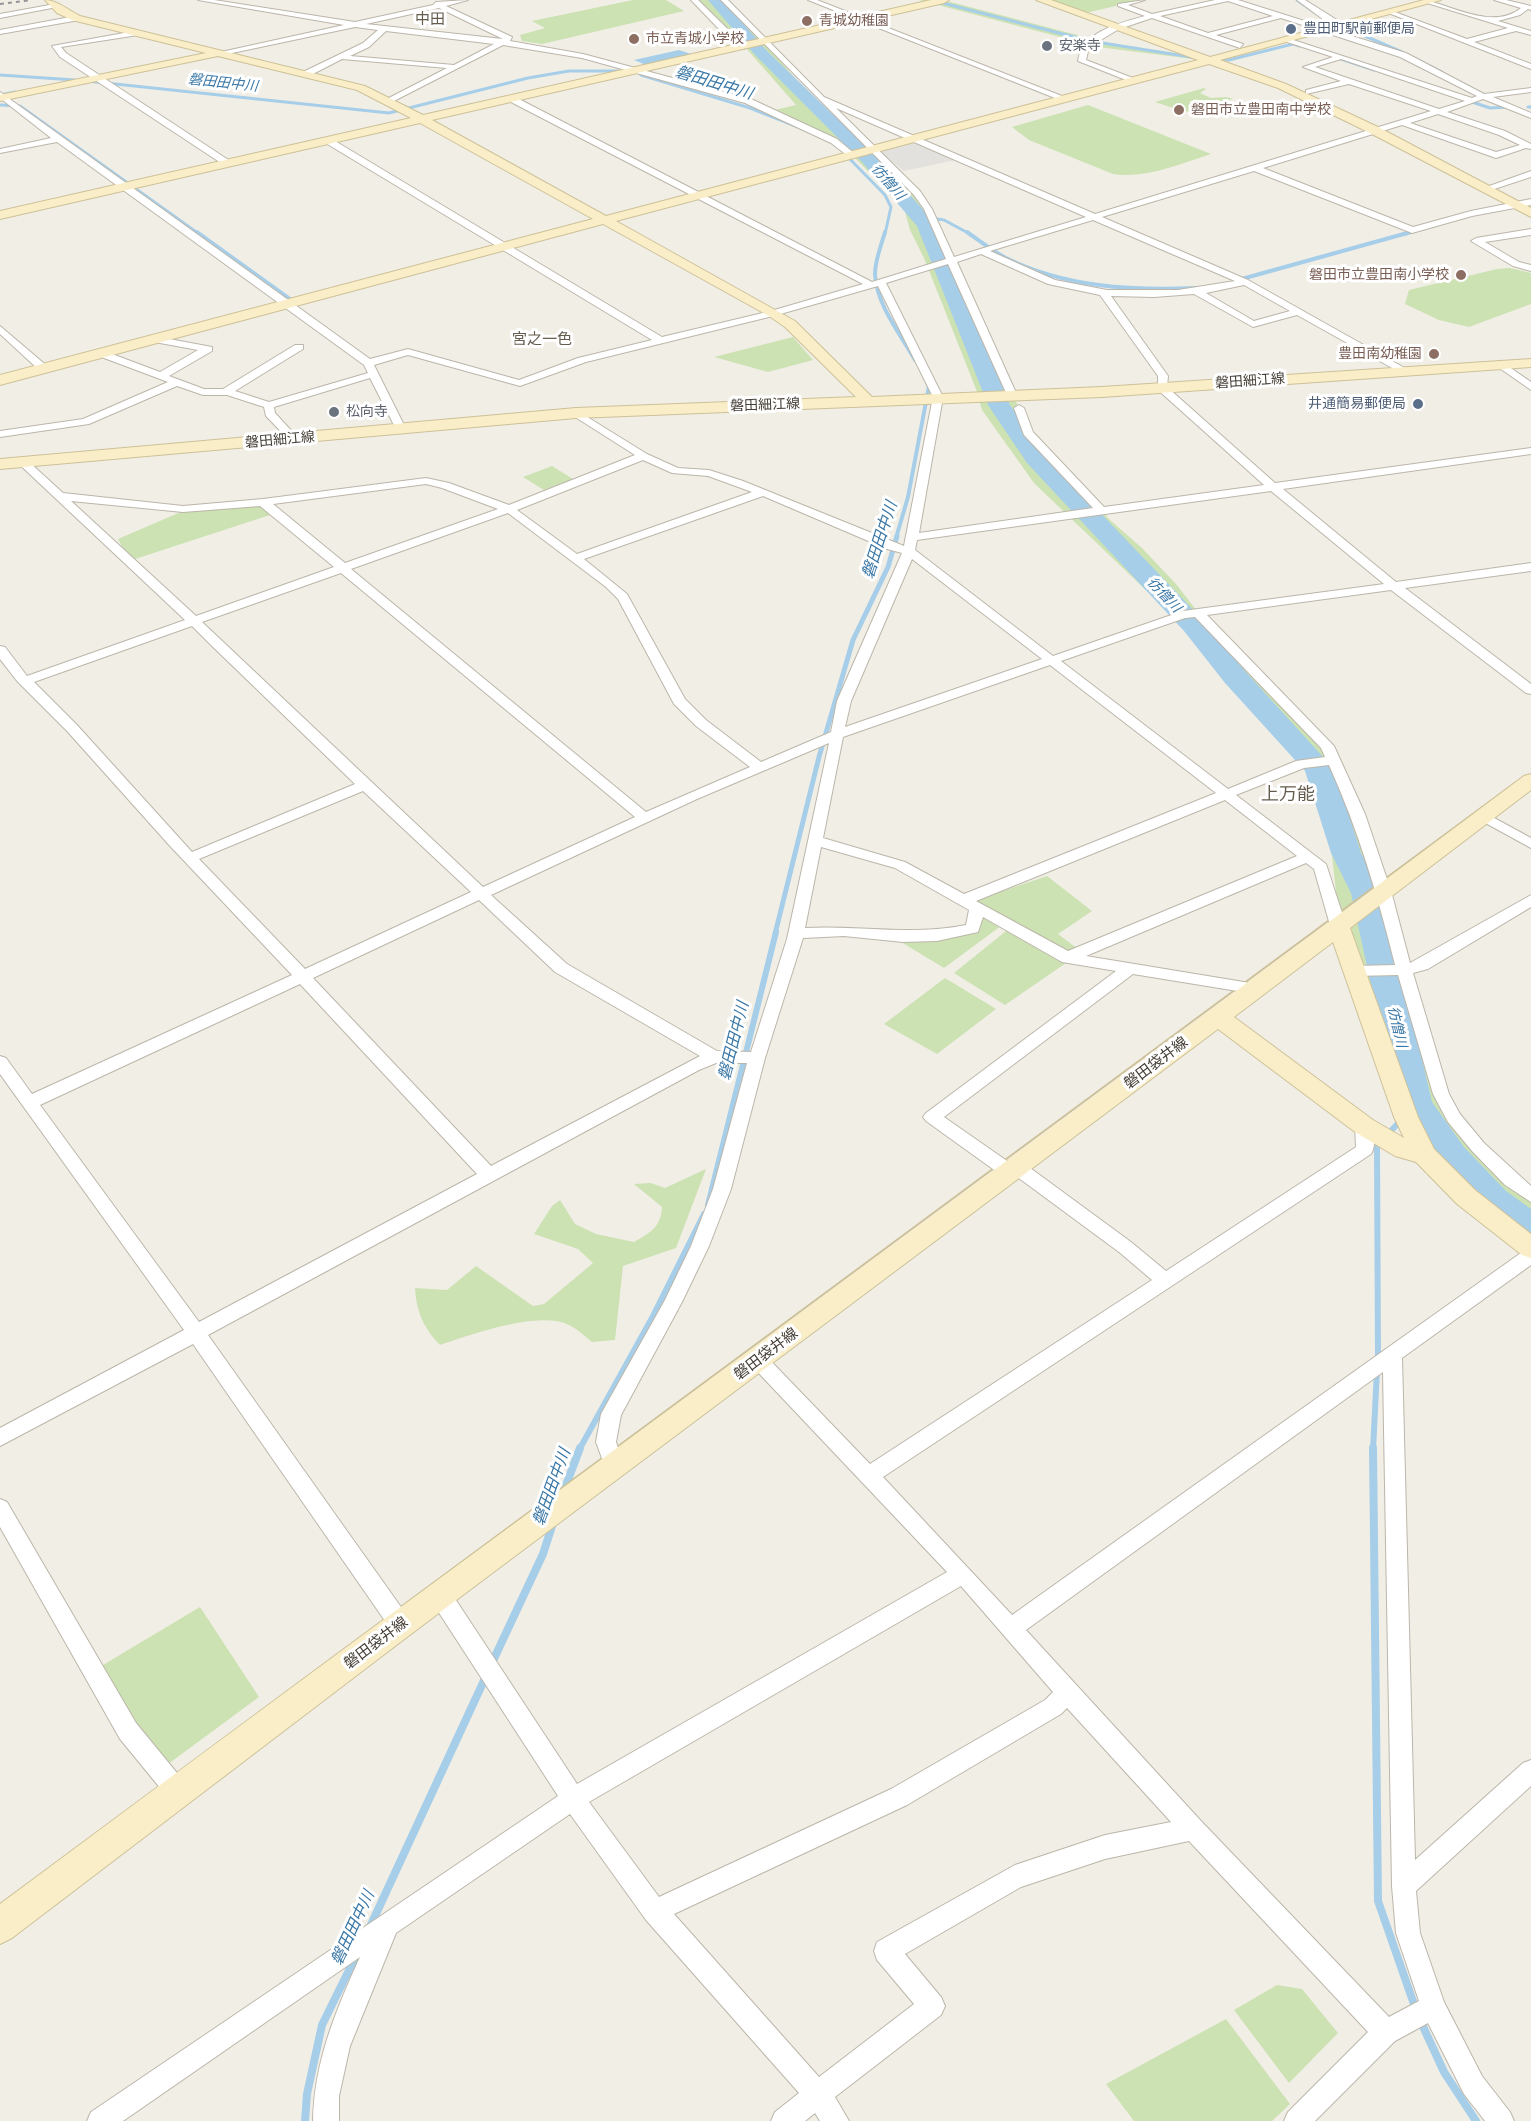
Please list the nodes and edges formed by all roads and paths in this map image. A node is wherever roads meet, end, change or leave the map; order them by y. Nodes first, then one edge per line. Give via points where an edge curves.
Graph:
1 (201, 0) edge
2 (428, 0) edge
3 (465, 0) edge
4 (694, 0) edge
5 (724, 0) edge
6 (811, 0) edge
7 (944, 0) edge
8 (1041, 0) edge
9 (1142, 0) edge
10 (1225, 0) edge
11 (1231, 0) edge
12 (1300, 0) edge
13 (1497, 0) edge
14 (1522, 0) edge
15 (1432, 1) edge
16 (52, 2) edge
17 (1369, 4) dead end
18 (1510, 4) junction
19 (439, 5) junction
20 (1529, 7) edge
21 (0, 8) edge
22 (1390, 12) junction
23 (0, 16) edge
24 (1282, 16) junction
25 (1153, 17) junction
26 (76, 18) junction
27 (860, 19) junction
28 (1490, 21) junction
29 (351, 24) junction
30 (1341, 25) junction
31 (1117, 27) junction
32 (1515, 28) junction
33 (384, 29) junction
34 (1323, 29) junction
35 (0, 32) edge
36 (135, 33) junction
37 (1531, 33) edge
38 (1208, 35) junction
39 (1287, 39) junction
40 (764, 41) junction
41 (1466, 42) junction
42 (502, 44) junction
43 (741, 46) junction
44 (1240, 46) dead end
45 (221, 54) junction
46 (340, 57) junction
47 (1341, 57) junction
48 (1210, 59) junction
49 (1531, 60) edge
50 (1417, 62) junction
51 (1520, 63) junction
52 (1406, 65) dead end
53 (457, 66) junction
54 (1531, 67) edge
55 (1394, 68) dead end
56 (636, 71) junction
57 (1383, 71) junction
58 (306, 74) junction
59 (99, 78) junction
60 (1134, 80) junction
61 (1350, 81) junction
62 (1531, 90) edge
63 (1309, 92) dead end
64 (1, 96) edge
65 (1483, 96) junction
66 (1063, 98) junction
67 (512, 99) junction
68 (821, 99) junction
69 (390, 101) junction
70 (1473, 101) junction
71 (1439, 111) junction
72 (1531, 116) edge
73 (422, 119) junction
74 (1400, 123) junction
75 (1374, 130) junction
76 (914, 138) junction
77 (58, 139) junction
78 (327, 140) junction
79 (1529, 146) edge
80 (871, 149) junction
81 (0, 151) edge
82 (851, 154) junction
83 (227, 163) junction
84 (1253, 167) junction
85 (1531, 174) edge
86 (126, 186) junction
87 (1485, 189) junction
88 (696, 195) junction
89 (1531, 202) edge
90 (1514, 205) junction
91 (1531, 213) edge
92 (0, 215) edge
93 (1096, 216) junction
94 (603, 220) junction
95 (1531, 232) edge
96 (503, 246) junction
97 (982, 251) junction
98 (950, 261) junction
99 (1531, 268) edge
100 (1245, 282) junction
101 (876, 283) junction
102 (1102, 291) junction
103 (1196, 291) junction
104 (287, 303) junction
105 (1298, 312) junction
106 (774, 314) junction
107 (0, 329) edge
108 (153, 339) junction
109 (661, 341) junction
110 (299, 347) dead end
111 (100, 353) junction
112 (368, 363) junction
113 (1531, 363) edge
114 (1502, 364) junction
115 (43, 368) junction
116 (1405, 371) junction
117 (374, 374) junction
118 (163, 375) junction
119 (0, 380) edge
120 (177, 382) junction
121 (1531, 387) edge
122 (1162, 388) junction
123 (225, 392) junction
124 (938, 397) junction
125 (868, 401) junction
126 (1016, 401) junction
127 (269, 405) junction
128 (576, 413) junction
129 (401, 429) junction
130 (0, 434) edge
131 (294, 439) junction
132 (1531, 451) edge
133 (643, 456) junction
134 (24, 463) junction
135 (0, 464) edge
136 (1272, 486) junction
137 (764, 492) junction
138 (60, 496) junction
139 (263, 502) junction
140 (509, 510) junction
141 (1101, 510) junction
142 (912, 537) junction
143 (909, 551) junction
144 (574, 559) junction
145 (1531, 567) edge
146 (343, 569) junction
147 (1394, 586) junction
148 (1198, 613) junction
149 (193, 621) junction
150 (0, 650) edge
151 (1050, 659) junction
152 (25, 681) junction
153 (1531, 690) edge
154 (836, 735) junction
155 (1333, 760) junction
156 (759, 767) junction
157 (1531, 780) edge
158 (364, 785) junction
159 (1227, 794) junction
160 (1485, 817) junction
161 (645, 818) junction
162 (817, 841) junction
163 (1531, 844) edge
164 (1308, 856) junction
165 (189, 858) junction
166 (1381, 893) junction
167 (482, 894) junction
168 (1531, 900) edge
169 (971, 904) junction
170 (1344, 920) junction
171 (796, 933) junction
172 (1068, 958) junction
173 (1130, 968) junction
174 (1404, 970) junction
175 (1354, 971) junction
176 (303, 976) junction
177 (1256, 989) junction
178 (1217, 1017) junction
179 (714, 1057) junction
180 (757, 1058) junction
181 (0, 1062) edge
182 (29, 1103) junction
183 (1364, 1125) junction
184 (1424, 1154) junction
185 (1013, 1169) junction
186 (489, 1175) junction
187 (1531, 1196) edge
188 (1531, 1248) edge
189 (1531, 1255) edge
190 (1165, 1281) junction
191 (196, 1333) junction
192 (1392, 1354) junction
193 (758, 1360) junction
194 (0, 1438) edge
195 (614, 1466) junction
196 (869, 1475) junction
197 (0, 1508) edge
198 (963, 1574) junction
199 (440, 1595) junction
200 (400, 1624) junction
201 (1011, 1628) junction
202 (1067, 1692) junction
203 (1531, 1771) edge
204 (178, 1792) junction
205 (573, 1799) junction
206 (1193, 1829) junction
207 (1404, 1886) junction
208 (655, 1911) junction
209 (387, 1924) junction
210 (0, 1926) edge
211 (1432, 2007) junction
212 (1386, 2032) junction
213 (818, 2094) junction
214 (100, 2121) edge
215 (326, 2121) edge
216 (784, 2121) edge
217 (836, 2121) edge
218 (1297, 2121) edge
219 (1501, 2121) edge

1 - 29 street
2 - 19 street
3 - 19 street
4 - 43 street
5 - 40 street
6 - 27 street
7 - 27 street
8 - 31 street
9 - 25 street via 1120,5
10 - 25 street
11 - 24 street
12 - 30 street
13 - 18 street
14 - 18 street
15 - 22 street
15 - 28 street
16 - 21 street
16 - 23 street
16 - 26 street
17 - 22 street
18 - 20 street
19 - 29 street
19 - 42 street via 509,39
20 - 28 street
22 - 30 street
22 - 41 street
24 - 34 street
24 - 38 street
25 - 31 street
25 - 38 street
26 - 35 street
26 - 36 street
27 - 40 street
27 - 66 street
28 - 32 street
29 - 33 street
29 - 45 street
30 - 34 street
31 - 48 street
31 - 60 street via 1089,44 1082,61
32 - 37 street
32 - 41 street
33 - 42 street
33 - 46 street via 366,45
34 - 39 street
34 - 50 street
36 - 45 street
36 - 59 street via 56,46 63,55
38 - 44 street
39 - 47 street
39 - 48 street
40 - 43 street
40 - 68 street
41 - 51 street
42 - 53 street
42 - 56 street via 567,52
43 - 56 street
45 - 58 street
45 - 59 street
46 - 53 street
46 - 58 street
47 - 57 street
47 - 61 street via 1306,67
48 - 60 street
48 - 75 street via 1282,86
49 - 51 street
50 - 52 street
50 - 65 street
51 - 54 street
53 - 69 street
55 - 57 street
56 - 67 street
56 - 82 street via 748,101 834,141
57 - 70 street
58 - 69 street via 361,88
59 - 64 street
59 - 83 street
60 - 66 street
61 - 63 street
61 - 71 street
62 - 65 street
64 - 77 street
65 - 70 street
65 - 72 street
66 - 76 street
67 - 73 street
67 - 88 street
68 - 76 street
68 - 80 street
69 - 73 street
70 - 71 street
71 - 74 street
71 - 79 street
73 - 78 street
73 - 94 street
74 - 75 street
74 - 79 street via 1497,155
75 - 84 street
75 - 87 street
76 - 80 street
76 - 93 street
77 - 81 street
77 - 86 street
78 - 83 street
78 - 96 street
80 - 82 street
80 - 98 street via 917,193
82 - 88 street
83 - 86 street
84 - 90 street via 1412,230
84 - 93 street
85 - 87 street
86 - 92 street
86 - 104 street
87 - 90 street
88 - 94 street
88 - 101 street
89 - 90 street
90 - 91 street
93 - 97 street
93 - 100 street
94 - 96 street
94 - 106 street
95 - 99 street via 1476,241 1516,264
96 - 104 street
96 - 109 street
97 - 98 street
97 - 102 street via 1042,278
98 - 101 street
98 - 126 street
100 - 103 street
100 - 105 street
101 - 106 street
101 - 124 street
102 - 103 street
102 - 122 street via 1163,376
103 - 105 street via 1253,324
104 - 108 street
104 - 112 street
105 - 116 street
106 - 109 street
106 - 125 street via 790,324
107 - 115 street
108 - 111 street
108 - 118 street via 208,349
109 - 112 street via 582,360 520,383 408,352
110 - 123 street
111 - 115 street
111 - 118 street
112 - 117 street
113 - 114 street, 磐田細江線
114 - 116 street, 磐田細江線
114 - 121 street
115 - 119 street
116 - 122 street, 磐田細江線
117 - 127 street
117 - 129 street
118 - 120 street
120 - 123 street via 203,392
120 - 130 street via 85,422
122 - 126 street, 磐田細江線
122 - 136 street
123 - 127 street
124 - 125 street, 磐田細江線
124 - 126 street, 磐田細江線 via 980,396
124 - 142 street
125 - 128 street, 磐田細江線
126 - 141 street via 1028,433
127 - 131 street via 270,414
128 - 129 street, 磐田細江線
128 - 133 street
129 - 131 street, 磐田細江線
131 - 134 street, 磐田細江線
132 - 136 street
133 - 137 street via 676,471 709,473
133 - 140 street
134 - 135 street, 磐田細江線
134 - 138 street
136 - 141 street
136 - 147 street
137 - 143 street
137 - 144 street
138 - 139 street via 183,509
138 - 149 street
139 - 140 street via 426,481
139 - 146 street
140 - 144 street
140 - 146 street
141 - 142 street
142 - 143 street
143 - 151 street
143 - 154 street via 844,701
144 - 156 street via 623,597 679,701
145 - 147 street
146 - 149 street
146 - 161 street
147 - 148 street
147 - 153 street
148 - 151 street
148 - 155 street via 1327,746
149 - 152 street
149 - 158 street
150 - 152 street
151 - 154 street
151 - 159 street
152 - 165 street
154 - 156 street
154 - 162 street
155 - 159 street via 1301,764
155 - 166 street via 1358,814
156 - 161 street
157 - 160 street, 磐田袋井線
158 - 165 street
158 - 167 street
159 - 164 street
159 - 169 street
160 - 163 street
160 - 166 street, 磐田袋井線
161 - 167 street
162 - 169 street via 900,865
162 - 171 street
164 - 170 street via 1321,867
164 - 172 street
165 - 176 street
166 - 170 street, 磐田袋井線
166 - 174 street
167 - 176 street
167 - 179 street via 561,968
168 - 174 street via 1422,965
169 - 171 street via 973,929 937,936 844,931
169 - 172 street
170 - 175 street
170 - 177 street, 磐田袋井線
171 - 180 street
172 - 173 street
173 - 177 street
173 - 185 street via 932,1117
174 - 175 street
174 - 187 street via 1441,1094 1454,1118 1478,1148
175 - 184 street via 1406,1118
176 - 182 street
176 - 186 street
177 - 178 street, 磐田袋井線
178 - 183 street
178 - 185 street, 磐田袋井線
179 - 180 street
179 - 186 street
180 - 195 street via 722,1189 700,1246 611,1414 606,1442
181 - 182 street
182 - 191 street
183 - 184 street via 1404,1150
183 - 190 street via 1365,1150
184 - 188 street via 1458,1190
185 - 190 street via 1125,1247
185 - 193 street, 磐田袋井線
186 - 191 street
189 - 192 street
190 - 196 street
191 - 194 street
191 - 200 street
192 - 201 street
192 - 207 street
193 - 195 street, 磐田袋井線
193 - 196 street
195 - 199 street, 磐田袋井線
196 - 198 street
197 - 204 street via 128,1731
198 - 201 street
198 - 205 street
199 - 200 street, 磐田袋井線
199 - 205 street
200 - 204 street, 磐田袋井線
201 - 202 street
202 - 206 street
202 - 208 street via 1053,1707 899,1797
203 - 207 street
204 - 210 street, 磐田袋井線
205 - 208 street
205 - 209 street
206 - 212 street
206 - 213 street via 1105,1847 1015,1877 886,1951 932,2006
207 - 211 street via 1408,1933
208 - 213 street
209 - 214 street
209 - 215 street via 334,2053
211 - 212 street
211 - 219 street via 1473,2085
212 - 218 street
213 - 216 street
213 - 217 street

